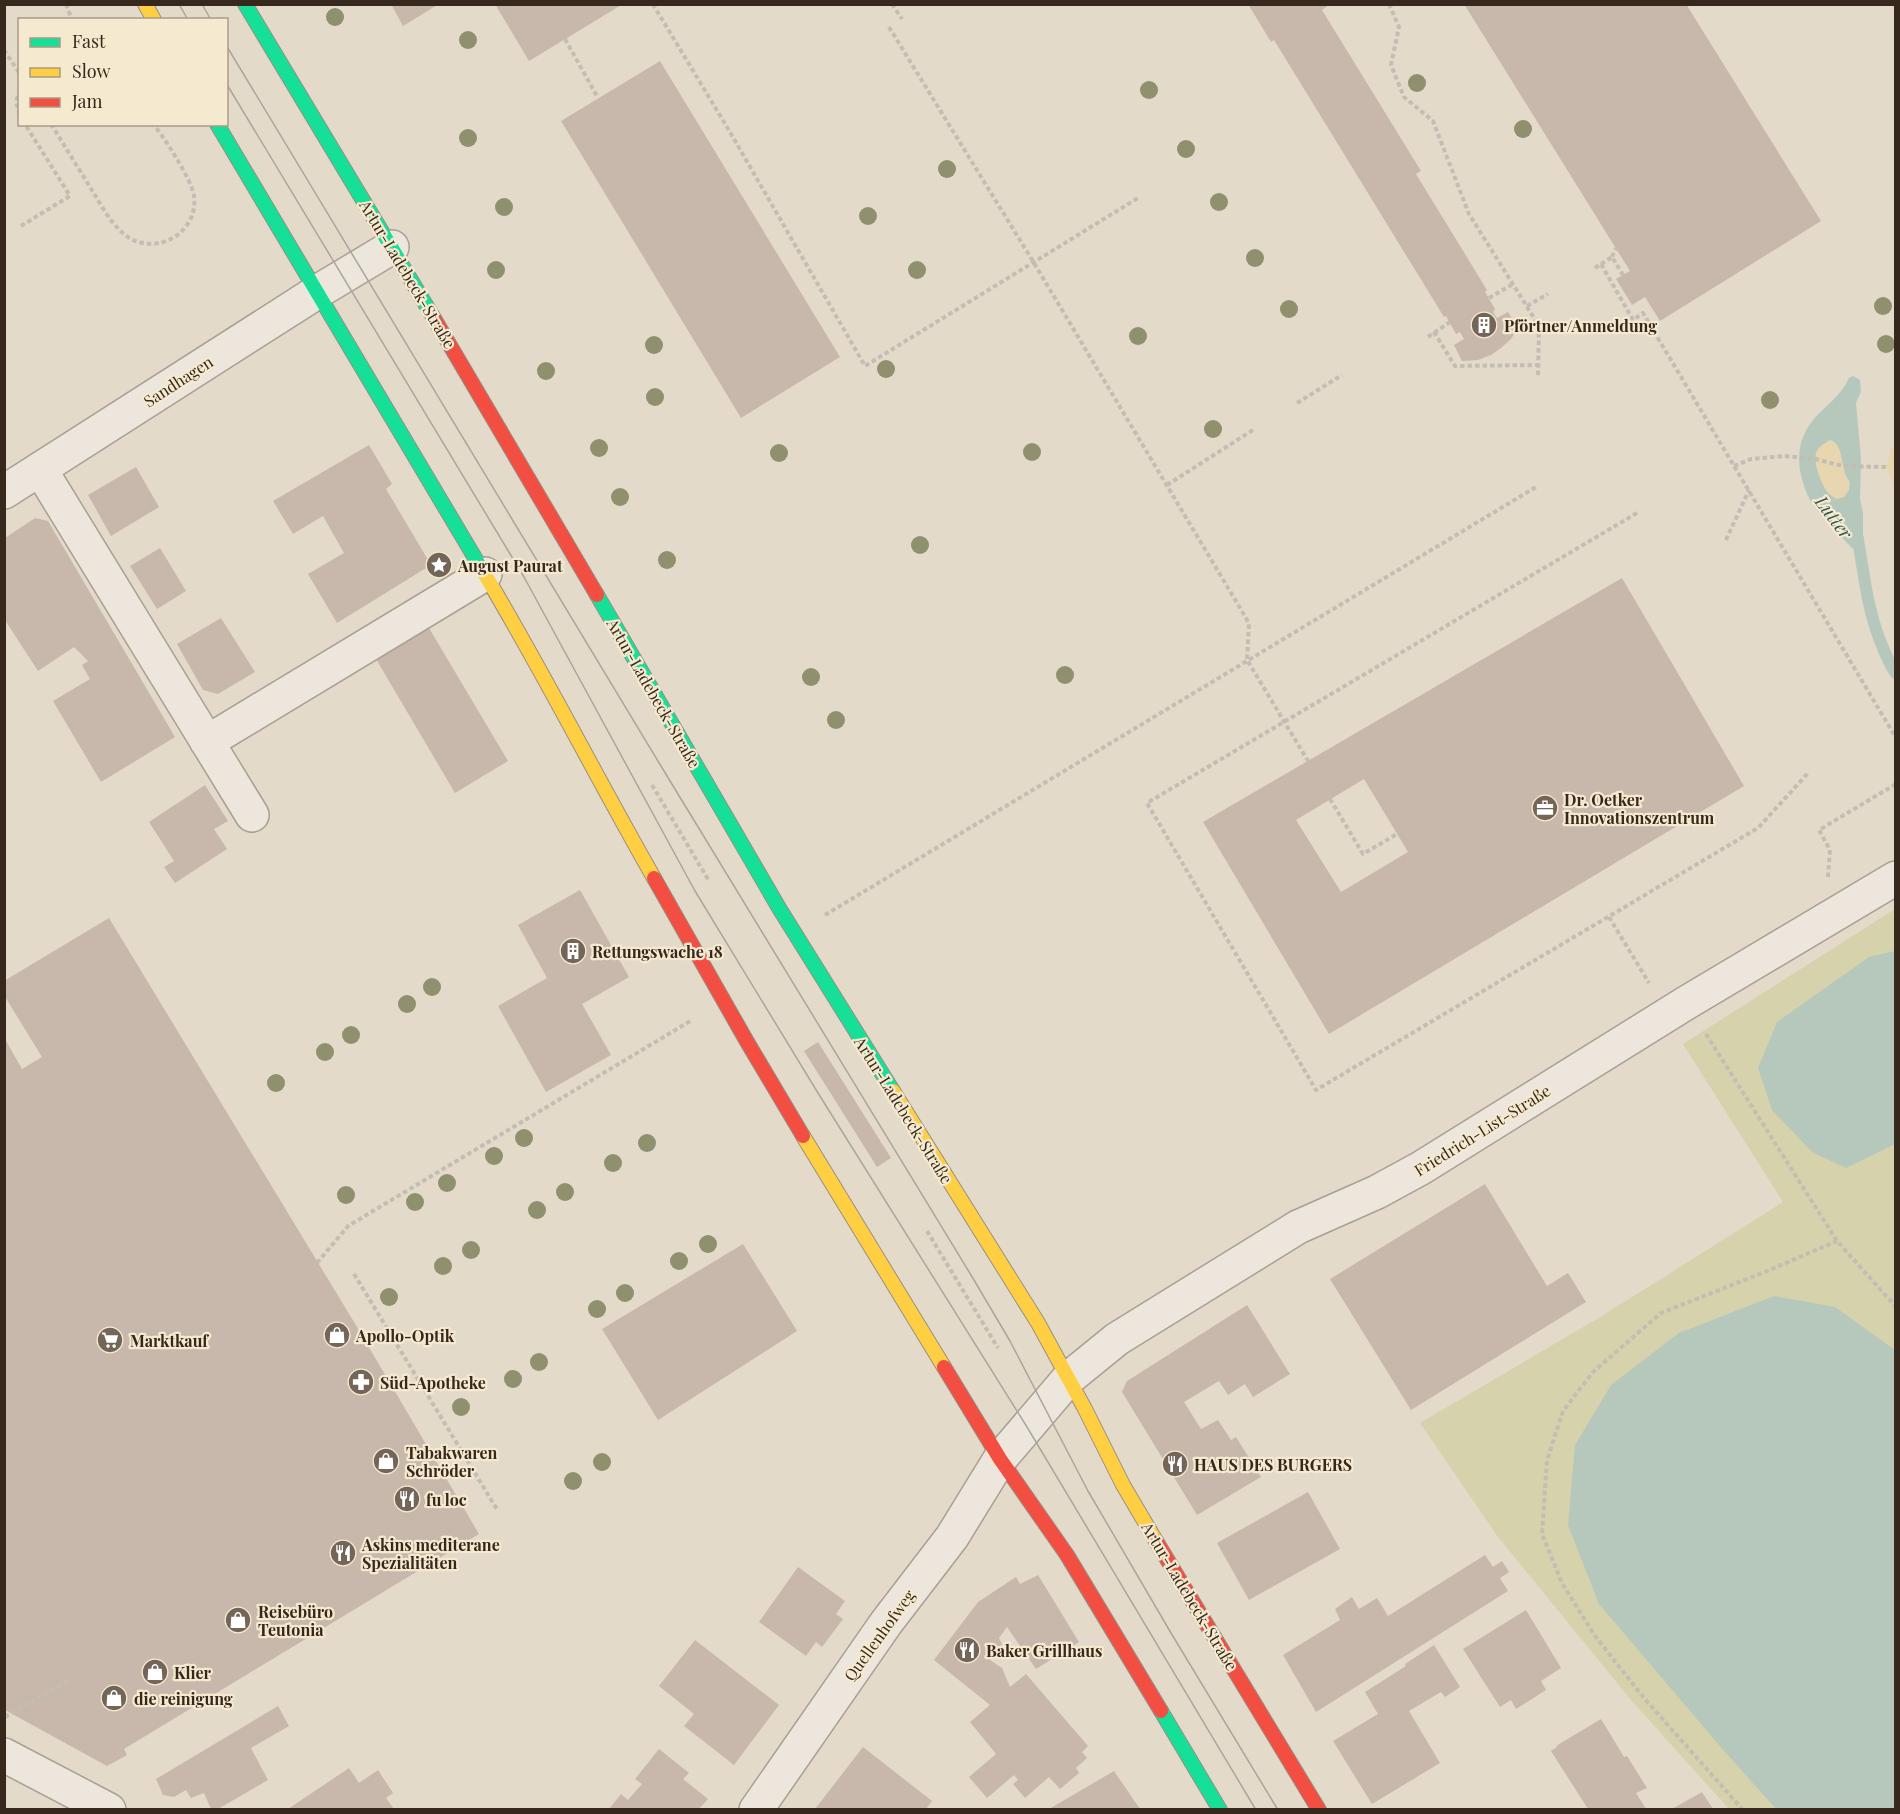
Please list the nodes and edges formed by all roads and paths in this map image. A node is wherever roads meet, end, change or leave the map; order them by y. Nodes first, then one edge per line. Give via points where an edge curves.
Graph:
1 (145, 4) edge
2 (245, 4) edge
3 (655, 4) edge
4 (892, 4) edge
5 (1389, 4) edge
6 (153, 18) edge
7 (902, 19) dead end
8 (889, 27) dead end
9 (565, 39) dead end
10 (4, 50) edge
11 (18, 71) edge
12 (598, 99) dead end
13 (26, 126) edge
14 (52, 126) edge
15 (155, 126) edge
16 (218, 126) edge
17 (1138, 198) dead end
18 (21, 226) dead end
19 (392, 247) junction
20 (1616, 248) dead end
21 (1612, 257) junction
22 (1034, 262) junction
23 (1600, 264) junction
24 (1595, 268) dead end
25 (1623, 275) dead end
26 (1513, 284) junction
27 (317, 292) junction
28 (1548, 294) dead end
29 (1489, 298) dead end
30 (1527, 306) junction
31 (1450, 322) dead end
32 (1434, 332) junction
33 (1428, 337) dead end
34 (1538, 365) junction
35 (1342, 375) dead end
36 (1538, 378) dead end
37 (1296, 403) dead end
38 (1253, 430) dead end
39 (1734, 466) junction
40 (1886, 467) dead end
41 (40, 469) junction
42 (1167, 485) junction
43 (1536, 487) dead end
44 (1749, 490) junction
45 (4, 492) edge
46 (1637, 513) dead end
47 (1726, 540) dead end
48 (485, 574) junction
49 (1247, 660) junction
50 (1284, 722) junction
51 (1896, 738) edge
52 (207, 742) junction
53 (1308, 761) dead end
54 (1809, 772) dead end
55 (1896, 784) edge
56 (652, 785) dead end
57 (1330, 800) dead end
58 (252, 815) dead end
59 (1397, 834) dead end
60 (1896, 878) edge
61 (709, 881) dead end
62 (823, 916) dead end
63 (1608, 917) junction
64 (1825, 920) junction
65 (1677, 1008) junction
66 (697, 1017) dead end
67 (927, 1231) dead end
68 (1837, 1241) junction
69 (317, 1263) dead end
70 (354, 1274) dead end
71 (1896, 1307) edge
72 (998, 1348) dead end
73 (1069, 1378) junction
74 (1000, 1459) junction
75 (498, 1511) dead end
76 (69, 1680) dead end
77 (4, 1718) edge
78 (4, 1755) edge
79 (109, 1809) edge
80 (756, 1809) edge
81 (1220, 1809) edge
82 (1319, 1809) edge
83 (1743, 1809) edge

1 - 6 street
2 - 19 street, Artur-Ladebeck-Straße
3 - 22 path via 865,366
4 - 7 path
5 - 26 path via 1399,27 1391,65 1404,97 1433,121 1469,214
8 - 22 path
9 - 12 path
10 - 11 path
13 - 18 path via 70,196
14 - 15 path via 116,225 130,238 150,245 178,236 189,224 195,197 192,185
16 - 27 street
17 - 22 path
19 - 27 street, Sandhagen
19 - 73 street, Artur-Ladebeck-Straße via 779,908
20 - 21 path
21 - 23 path
21 - 25 path
22 - 42 path
23 - 24 path
23 - 39 path via 1634,320 1643,313
26 - 29 path
26 - 30 path
27 - 41 street, Sandhagen
27 - 48 street
28 - 30 path
30 - 34 path via 1539,326
31 - 32 path
32 - 33 path
32 - 34 path via 1455,366
34 - 36 path
35 - 37 path
38 - 42 path
39 - 40 path via 1765,456 1785,456 1843,466
39 - 44 path
41 - 45 street, Sandhagen
41 - 52 street
42 - 49 path via 1249,624
43 - 49 path
44 - 47 path
44 - 51 path
46 - 50 path
48 - 52 street
48 - 74 street via 746,1040
49 - 50 path
49 - 62 path
50 - 53 path
50 - 63 path via 1147,803 1316,1090
52 - 58 street
54 - 63 path via 1758,828
55 - 64 path via 1819,830 1830,850
56 - 61 path
57 - 59 path via 1364,854
60 - 64 street, Friedrich-List-Straße
63 - 65 path
64 - 65 street, Friedrich-List-Straße
65 - 68 path
65 - 73 street, Friedrich-List-Straße via 1421,1168 1298,1227 1117,1339
66 - 69 path via 348,1226
67 - 72 path
68 - 71 path
68 - 83 path via 1661,1313 1593,1372 1563,1410 1547,1460 1542,1534 1562,1583 1595,1636 1644,1698
70 - 75 path
73 - 74 street
73 - 82 street, Artur-Ladebeck-Straße via 1124,1485
74 - 80 street, Quellenhofweg via 952,1537 886,1623
74 - 81 street via 1067,1555
76 - 77 path
78 - 79 street

